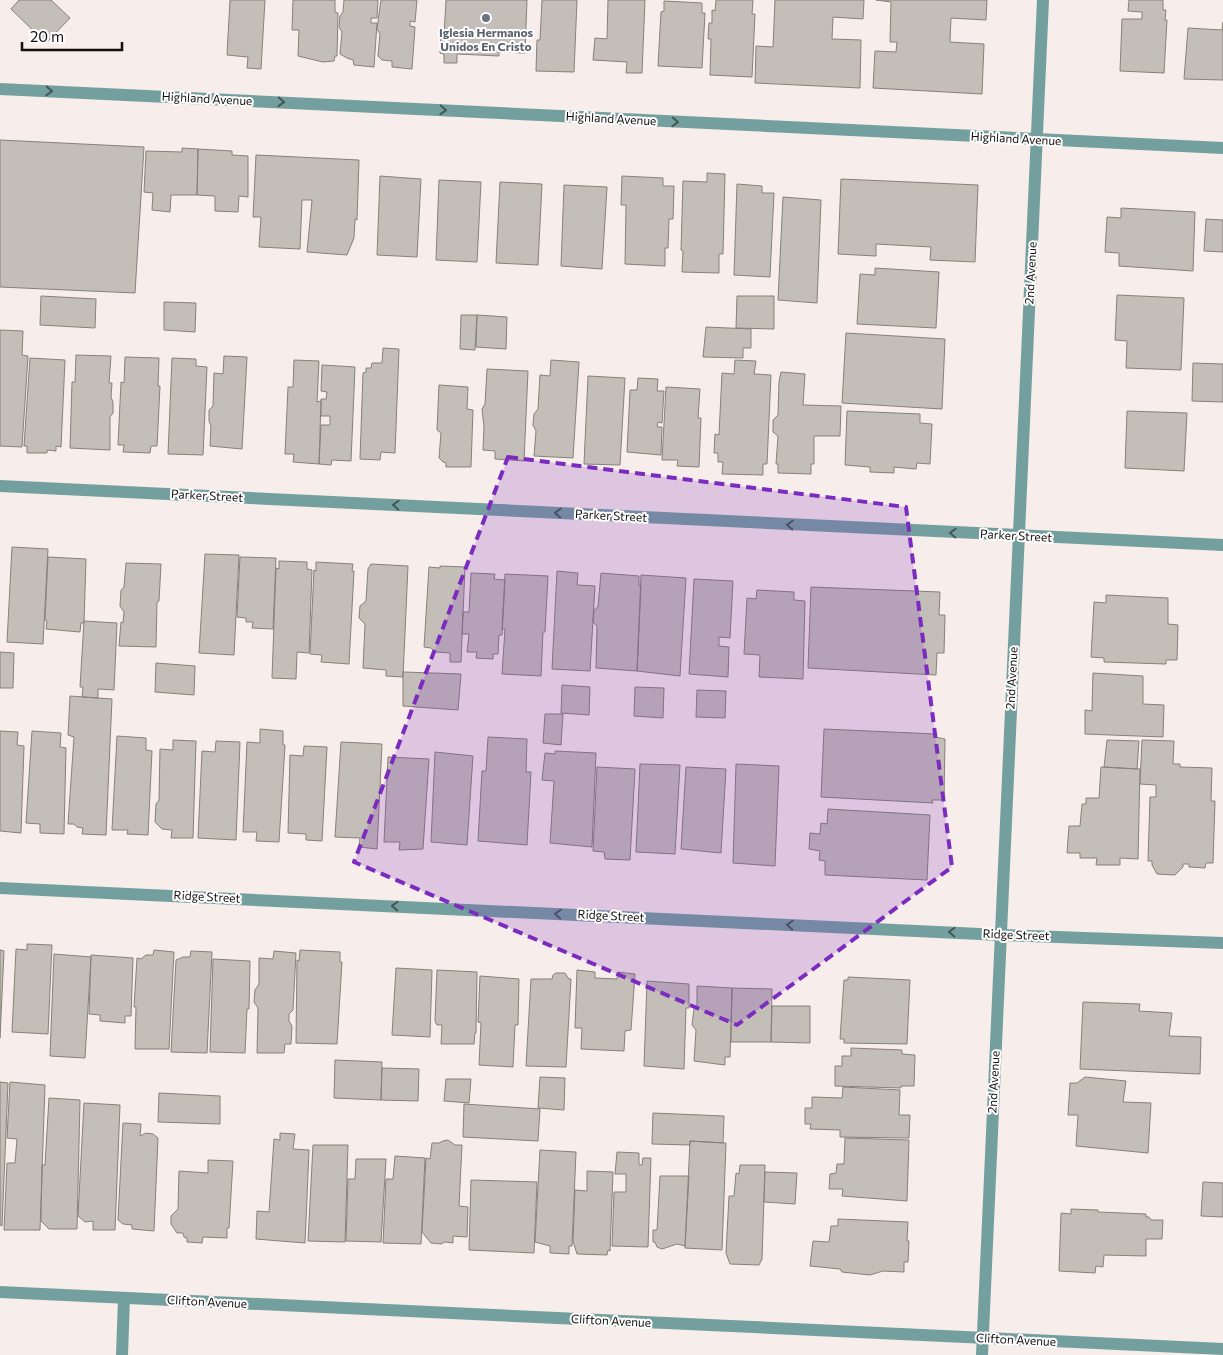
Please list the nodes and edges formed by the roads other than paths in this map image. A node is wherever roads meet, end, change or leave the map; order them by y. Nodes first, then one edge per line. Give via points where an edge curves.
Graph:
1 (1043, 0) edge
2 (0, 89) edge
3 (1037, 140) junction
4 (1223, 148) edge
5 (0, 486) edge
6 (1019, 536) junction
7 (1223, 546) edge
8 (0, 888) edge
9 (1001, 935) junction
10 (1223, 942) edge
11 (0, 1292) edge
12 (124, 1298) junction
13 (983, 1338) junction
14 (1223, 1349) edge
15 (122, 1355) edge
16 (982, 1355) edge

1 - 3 street, 2nd Avenue
2 -> 3 street, Highland Avenue
3 - 4 street, Highland Avenue
3 - 6 street, 2nd Avenue
6 -> 5 street, Parker Street
6 - 7 street, Parker Street
6 - 9 street, 2nd Avenue
9 -> 8 street, Ridge Street
9 - 10 street, Ridge Street
9 - 13 street, 2nd Avenue
11 - 12 street, Clifton Avenue
12 - 13 street, Clifton Avenue
12 - 15 street
13 - 14 street, Clifton Avenue
13 - 16 street, 2nd Avenue

